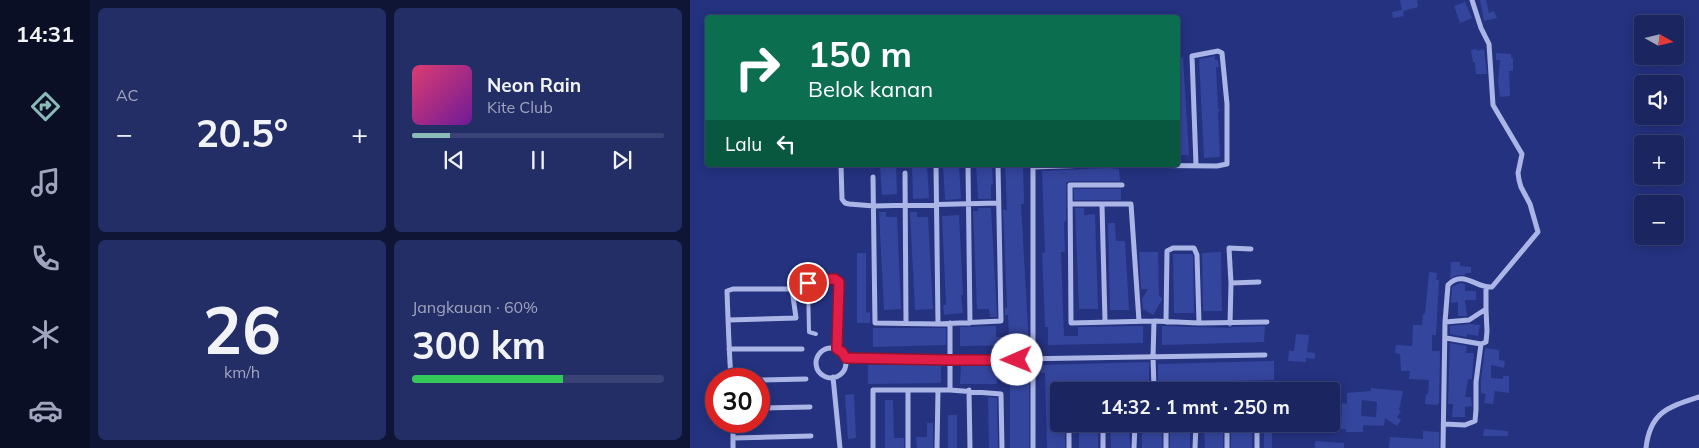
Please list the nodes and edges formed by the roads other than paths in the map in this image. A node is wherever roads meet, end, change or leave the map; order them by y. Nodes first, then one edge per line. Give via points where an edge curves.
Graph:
1 (1472, 0) edge
2 (1180, 165) edge
3 (1196, 166) junction
4 (841, 167) edge
5 (936, 167) edge
6 (968, 167) edge
7 (998, 167) edge
8 (1033, 167) edge
9 (905, 172) dead end
10 (873, 177) dead end
11 (1122, 185) dead end
12 (968, 203) junction
13 (999, 203) junction
14 (936, 204) junction
15 (1070, 204) junction
16 (905, 205) junction
17 (1102, 205) junction
18 (874, 206) junction
19 (1252, 249) dead end
20 (1259, 282) dead end
21 (1231, 283) junction
22 (1486, 287) junction
23 (1486, 309) junction
24 (728, 320) junction
25 (1154, 320) junction
26 (1105, 321) junction
27 (1139, 321) junction
28 (906, 322) junction
29 (1166, 322) junction
30 (1267, 322) dead end
31 (1445, 322) junction
32 (950, 323) junction
33 (970, 323) junction
34 (1199, 323) junction
35 (938, 324) junction
36 (1230, 324) junction
37 (816, 334) dead end
38 (1446, 338) junction
39 (1482, 344) junction
40 (729, 349) junction
41 (802, 349) dead end
42 (837, 349) junction
43 (1265, 355) dead end
44 (1153, 357) junction
45 (846, 358) junction
46 (950, 360) junction
47 (1034, 360) junction
48 (730, 368) edge
49 (833, 377) junction
50 (806, 379) dead end
51 (770, 380) edge
52 (1154, 382) edge
53 (908, 390) junction
54 (938, 390) junction
55 (950, 390) junction
56 (970, 390) junction
57 (1699, 397) edge
58 (810, 407) dead end
59 (770, 408) edge
60 (1444, 424) junction
61 (1069, 432) edge
62 (1103, 432) edge
63 (1135, 432) edge
64 (1166, 432) edge
65 (1196, 432) edge
66 (1227, 432) edge
67 (1257, 432) edge
68 (733, 433) edge
69 (811, 436) dead end
70 (733, 438) junction
71 (733, 448) edge
72 (840, 448) edge
73 (873, 448) edge
74 (908, 448) edge
75 (937, 448) edge
76 (970, 448) edge
77 (1002, 448) edge
78 (1033, 448) edge
79 (1069, 448) edge
80 (1103, 448) edge
81 (1134, 448) edge
82 (1166, 448) edge
83 (1195, 448) edge
84 (1227, 448) edge
85 (1257, 448) edge
86 (1443, 448) edge
87 (1646, 448) edge

1 - 22 street via 1489,44 1493,105 1522,154 1518,173 1520,187 1530,204 1538,230 1492,286
2 - 3 street
3 - 3 street via 1192,56 1218,51 1224,60 1228,162 1225,165
4 - 18 street via 844,203
5 - 14 street
6 - 12 street
7 - 13 street
8 - 47 street
9 - 16 street
10 - 18 street
11 - 15 street via 1070,185
12 - 13 street
12 - 14 street
12 - 33 street
13 - 33 street via 1001,321
14 - 16 street
14 - 35 street
15 - 17 street
15 - 26 street via 1071,324
16 - 18 street
16 - 28 street
17 - 26 street
17 - 27 street via 1131,204
18 - 28 street via 875,323
19 - 21 street via 1229,248
20 - 21 street
21 - 36 street
22 - 23 street
22 - 31 street via 1474,280 1451,281
23 - 31 street via 1469,320
23 - 39 street via 1487,339
24 - 24 street via 727,291 792,289 796,318
24 - 40 street
25 - 27 street
25 - 29 street
25 - 44 street
26 - 27 street
28 - 35 street
29 - 34 street
29 - 34 street via 1167,251 1194,248 1198,254
30 - 36 street
31 - 38 street
32 - 33 street
32 - 35 street
32 - 46 street
34 - 36 street
37 - 42 lane via 808,332 808,283 835,279 839,282
38 - 39 street
38 - 60 street
39 - 60 street via 1476,382 1475,421 1465,425
40 - 41 street
40 - 48 street
42 - 45 street
42 - 49 street via 826,349 817,362 821,373
43 - 44 street
44 - 47 street
44 - 52 street
45 - 46 street
45 - 49 street via 842,373
46 - 47 street
46 - 55 street
47 - 78 street
49 - 72 street
50 - 51 street
53 - 54 street
53 - 73 street via 873,390
53 - 74 street
54 - 55 street
54 - 75 street
55 - 56 street
56 - 76 street
56 - 77 street via 1001,394
57 - 87 street via 1666,408 1648,434
58 - 59 street
60 - 86 street
61 - 79 street
62 - 80 street
63 - 81 street
64 - 82 street
65 - 83 street
66 - 84 street
67 - 85 street
68 - 70 street
69 - 70 street
70 - 71 street

